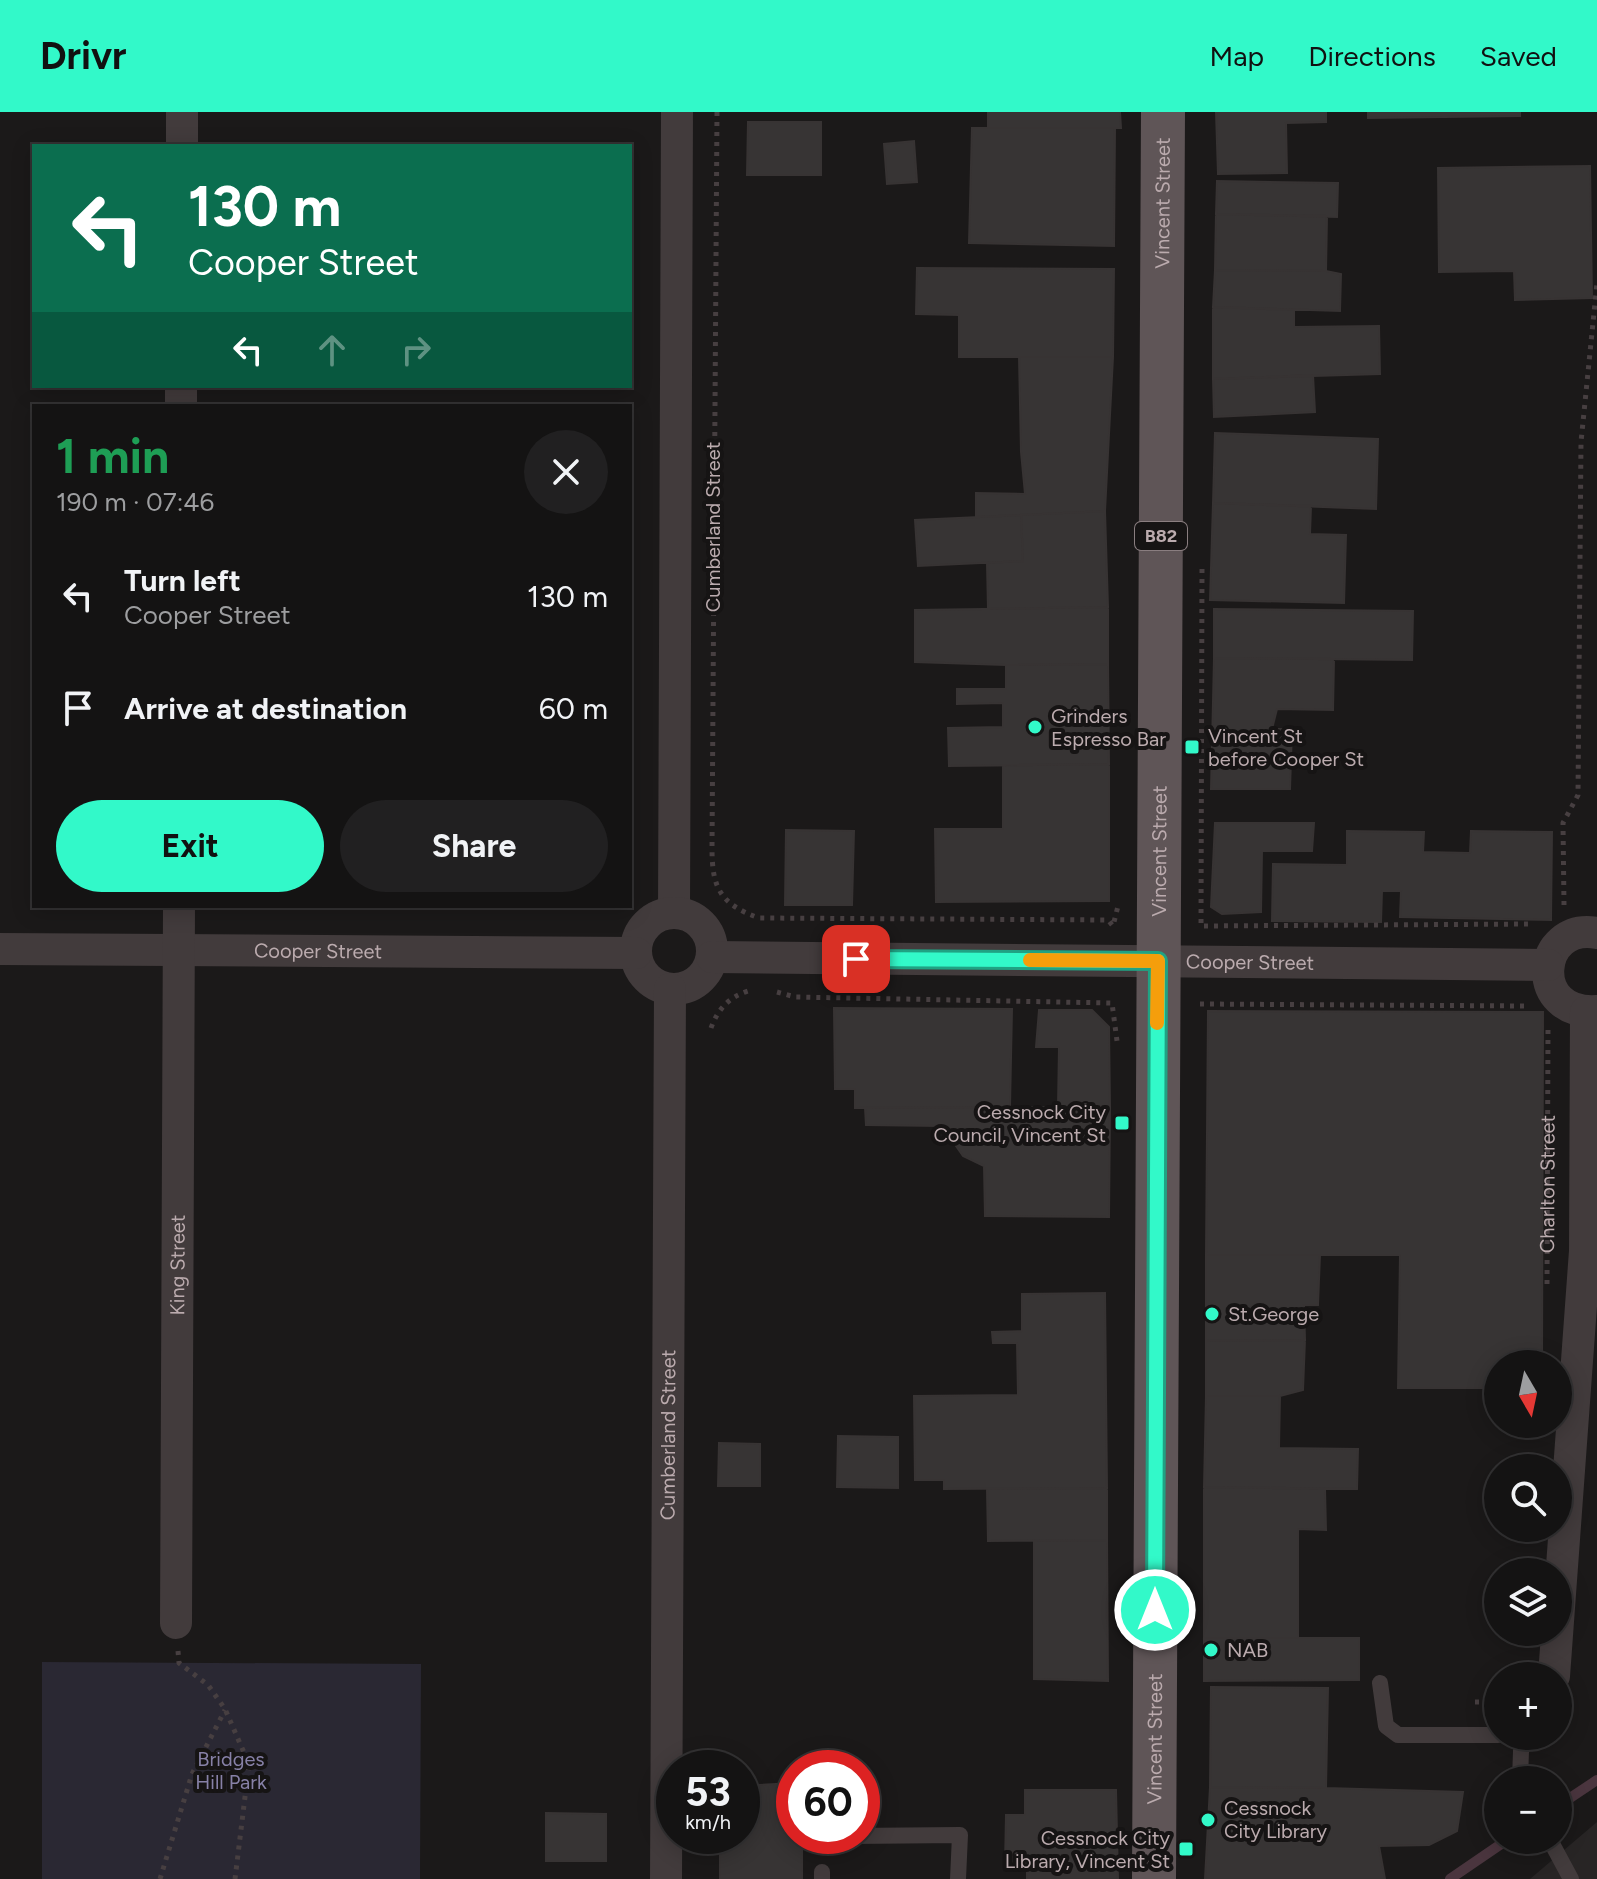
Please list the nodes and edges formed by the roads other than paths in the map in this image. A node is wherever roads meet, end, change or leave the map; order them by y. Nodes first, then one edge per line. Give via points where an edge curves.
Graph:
1 (182, 112) edge
2 (677, 112) edge
3 (1163, 112) edge
4 (182, 144) edge
5 (179, 908) edge
6 (674, 913) junction
7 (1597, 933) edge
8 (0, 949) edge
9 (178, 950) junction
10 (636, 953) junction
11 (712, 957) junction
12 (1158, 961) junction
13 (1548, 965) junction
14 (670, 989) junction
15 (1591, 1011) edge
16 (176, 1623) road end
17 (1555, 1662) edge
18 (1380, 1683) dead end
19 (1484, 1735) edge
20 (880, 1836) edge
21 (1557, 1854) edge
22 (666, 1879) edge
23 (958, 1879) edge
24 (1154, 1879) edge
25 (1571, 1879) edge

1 - 4 street
2 - 6 street, Cumberland Street
3 - 12 main road, Vincent Street / B82
5 - 9 street, King Street
6 - 10 street via 646,925
6 - 11 street via 687,915 705,929
7 - 13 street via 1567,937
8 - 9 street, Cooper Street
9 - 10 street, Cooper Street
9 - 16 street, King Street
10 - 14 street via 647,979
11 - 12 street, Cooper Street
11 - 14 street via 699,981
12 - 13 street, Cooper Street
12 - 24 main road, Vincent Street / B82
13 - 15 street via 1556,997 1564,1005
14 - 22 street, Cumberland Street
15 - 17 street, Charlton Street via 1585,1251
18 - 19 lane via 1386,1726 1398,1735
20 - 23 lane via 960,1835
21 - 25 lane

